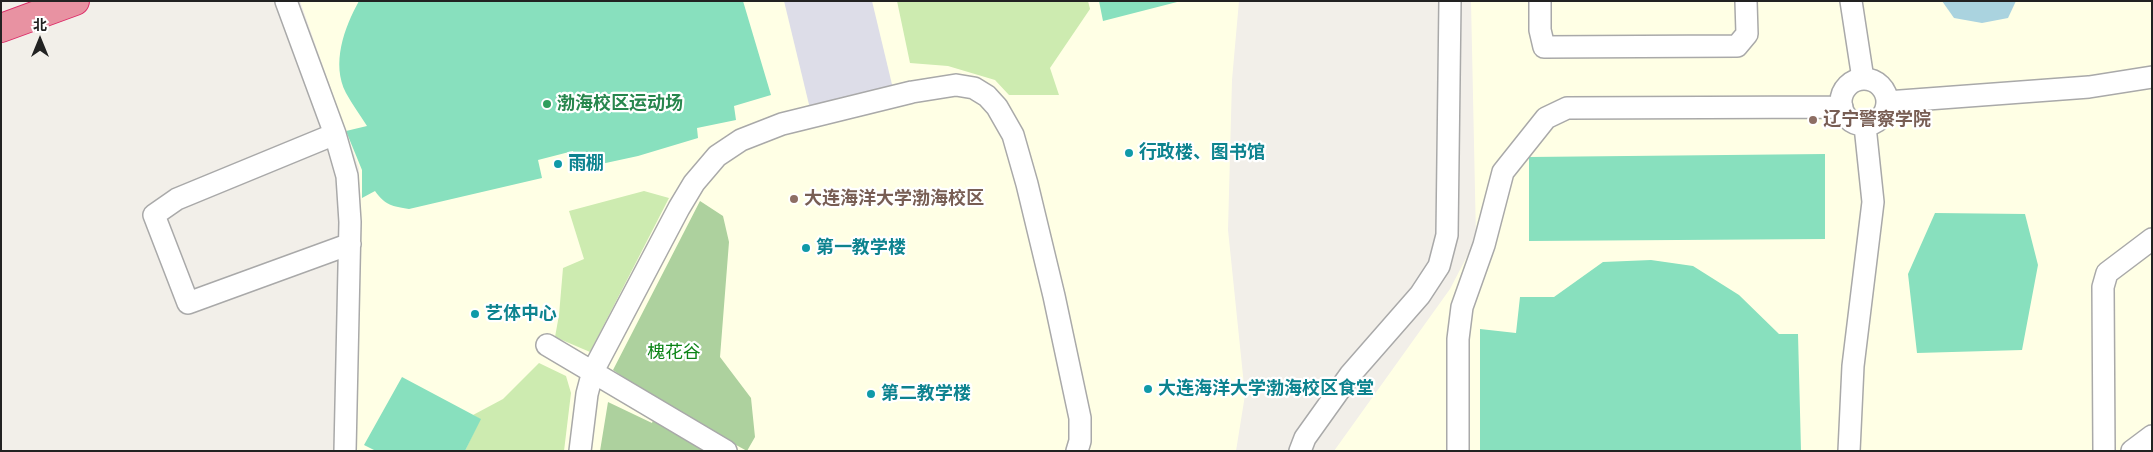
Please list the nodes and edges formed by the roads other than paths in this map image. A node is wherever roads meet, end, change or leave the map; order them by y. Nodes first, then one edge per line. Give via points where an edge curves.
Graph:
1 (75, 1) edge
2 (286, 1) edge
3 (1450, 1) edge
4 (1540, 1) edge
5 (1746, 1) edge
6 (1851, 1) edge
7 (1, 28) edge
8 (2152, 77) edge
9 (1863, 79) junction
10 (1888, 102) junction
11 (1842, 107) junction
12 (1865, 126) junction
13 (335, 134) junction
14 (2152, 239) edge
15 (350, 244) junction
16 (547, 345) dead end
17 (593, 371) junction
18 (2152, 436) edge
19 (720, 447) edge
20 (346, 451) edge
21 (580, 451) edge
22 (1077, 451) edge
23 (1300, 451) edge
24 (1458, 451) edge
25 (1849, 451) edge
26 (2104, 451) edge
27 (2132, 451) edge

1 - 7 highway
2 - 13 street
3 - 23 street via 1447,235 1439,266 1420,295 1350,375 1305,438
4 - 5 street via 1540,30 1544,47 1736,46 1746,34
6 - 9 street
8 - 10 street via 2089,87
9 - 10 street via 1882,88
9 - 11 street via 1855,81 1844,92
10 - 12 street via 1883,116
11 - 12 street via 1850,120
11 - 24 street via 1567,108 1546,118 1503,172 1484,245 1462,307 1458,339
12 - 25 street via 1873,202 1853,366
13 - 15 street via 348,184
13 - 15 street via 176,199 154,215 188,303
14 - 26 street via 2107,273 2103,287
15 - 20 street
16 - 17 street
17 - 19 street
17 - 21 street
17 - 22 street via 679,208 694,183 717,156 741,140 782,124 956,85 974,88 987,96 1013,135 1054,296 1080,418
18 - 27 street

